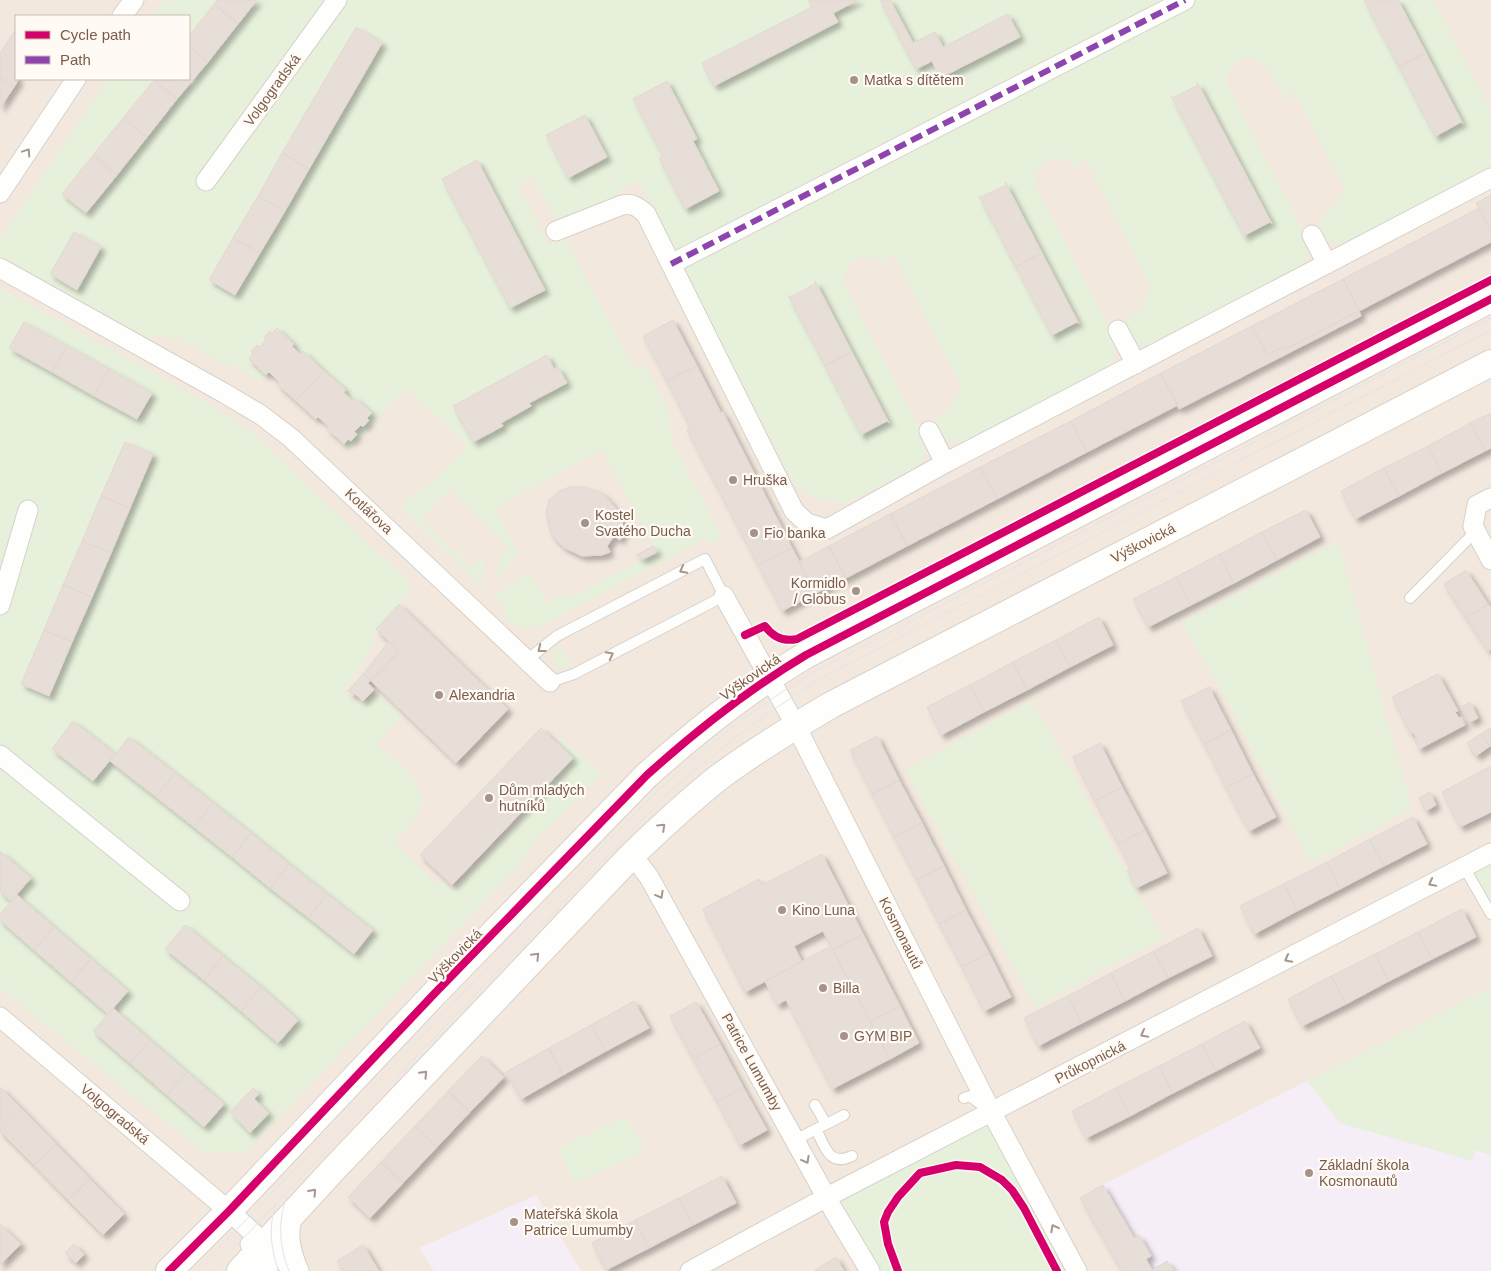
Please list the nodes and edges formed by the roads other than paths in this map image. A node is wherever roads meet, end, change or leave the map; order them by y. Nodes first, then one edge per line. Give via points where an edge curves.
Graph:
1 (134, 0) edge
2 (337, 0) edge
3 (1185, 0) edge
4 (123, 15) edge
5 (75, 80) edge
6 (1491, 178) edge
7 (206, 181) dead end
8 (0, 193) edge
9 (556, 231) dead end
10 (1312, 235) dead end
11 (671, 264) junction
12 (1327, 264) junction
13 (0, 268) edge
14 (1491, 299) edge
15 (1118, 330) dead end
16 (1491, 363) edge
17 (1136, 364) junction
18 (929, 431) dead end
19 (945, 463) junction
20 (1484, 501) edge
21 (28, 510) dead end
22 (1476, 531) junction
23 (1491, 560) edge
24 (724, 596) junction
25 (1410, 598) dead end
26 (0, 605) edge
27 (527, 660) junction
28 (768, 677) junction
29 (550, 682) joint
30 (796, 726) junction
31 (0, 756) edge
32 (1491, 853) edge
33 (632, 855) junction
34 (1464, 867) junction
35 (180, 901) dead end
36 (1491, 914) edge
37 (0, 1017) edge
38 (964, 1098) dead end
39 (815, 1105) dead end
40 (992, 1113) junction
41 (844, 1115) dead end
42 (826, 1124) junction
43 (816, 1129) junction
44 (795, 1140) junction
45 (852, 1156) dead end
46 (827, 1197) junction
47 (229, 1211) junction
48 (296, 1211) junction
49 (257, 1260) edge
50 (169, 1271) edge
51 (295, 1271) edge
52 (299, 1271) edge
53 (690, 1271) edge
54 (870, 1271) edge
55 (1077, 1271) edge

1 - 4 street
2 - 7 street, Volgogradská
3 - 11 street
8 -> 5 street
6 - 12 street
9 - 11 street via 622,205 638,206 646,214
10 - 12 street
11 - 19 street via 794,512 807,523 827,529
12 - 17 street
13 - 27 street, Kotlářova via 261,415 291,438
14 - 28 street, Výškovická
15 - 17 street
16 - 30 street, Výškovická
17 - 19 street
18 - 19 street
20 - 22 street via 1473,526
21 - 26 street
22 - 23 street
22 - 25 lane
24 -> 27 lane via 705,559 557,636
24 - 28 street, Kosmonautů
29 -> 24 lane, Kotlářova via 574,674
27 - 29 street, Kotlářova
28 - 30 street, Kosmonautů
28 - 47 street, Výškovická via 685,741 647,775
33 -> 30 street, Výškovická via 718,779
30 - 40 street, Kosmonautů
31 - 35 street
32 - 34 street, Průkopnická
33 -> 44 street, Patrice Lumumby via 649,877
48 -> 33 street, Výškovická
34 - 36 lane
34 -> 40 street, Průkopnická
37 - 47 street, Volgogradská
38 - 40 lane via 973,1097
39 - 42 lane
40 - 46 street, Průkopnická
55 -> 40 street, Kosmonautů
41 - 42 lane
42 - 43 lane
43 - 44 lane
43 - 45 lane via 834,1158 844,1160
44 -> 46 street, Patrice Lumumby
46 - 53 street, Průkopnická
46 - 54 street, Patrice Lumumby
47 - 49 street, Volgogradská
47 - 50 street, Výškovická
48 - 49 street, Výškovická
48 - 52 street via 290,1223 290,1237
49 - 51 street, Volgogradská

